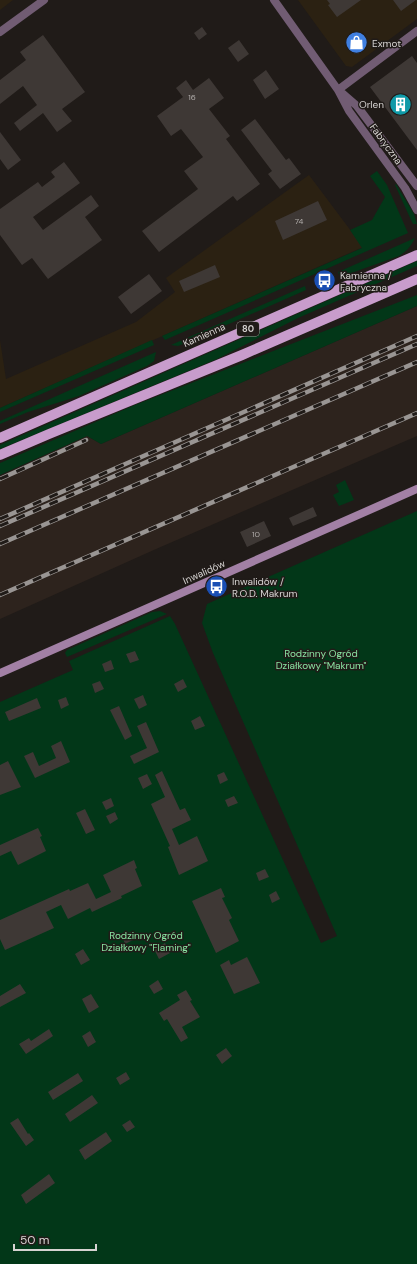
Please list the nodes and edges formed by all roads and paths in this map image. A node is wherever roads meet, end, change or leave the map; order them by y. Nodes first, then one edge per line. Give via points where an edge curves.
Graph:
1 (44, 0) edge
2 (274, 0) edge
3 (417, 31) edge
4 (0, 32) edge
5 (338, 90) junction
6 (417, 186) edge
7 (417, 210) edge
8 (417, 255) edge
9 (417, 279) edge
10 (0, 438) edge
11 (0, 455) edge
12 (417, 489) edge
13 (0, 673) edge

1 - 4 street
2 - 5 street, Fabryczna
3 - 5 street
5 - 6 street, Fabryczna via 357,106
5 - 7 street, Fabryczna via 405,188
8 - 10 main road, Kamienna / 80
9 - 11 main road, 80
12 - 13 street, Inwalidów

